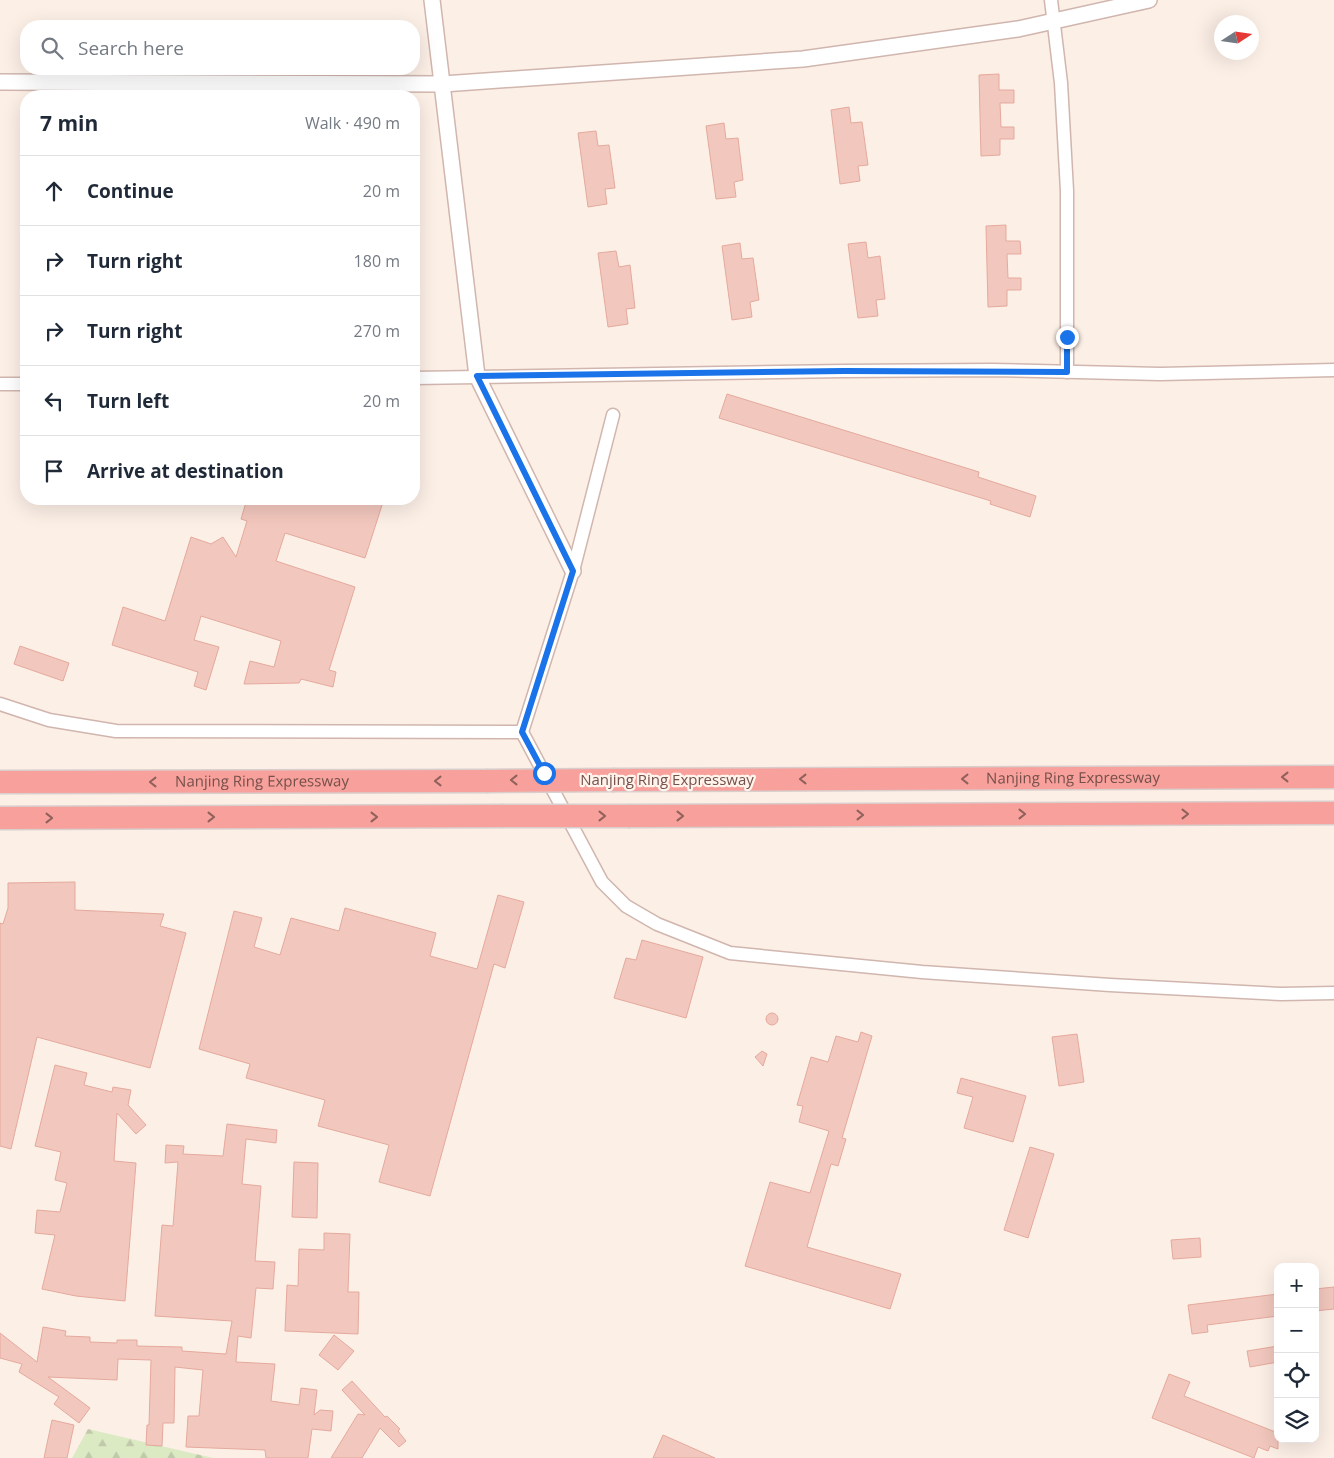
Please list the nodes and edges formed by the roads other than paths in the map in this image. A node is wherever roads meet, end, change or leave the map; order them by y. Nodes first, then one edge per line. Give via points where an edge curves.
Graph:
1 (432, 0) edge
2 (1052, 0) edge
3 (1149, 0) edge
4 (1056, 21) junction
5 (0, 82) edge
6 (443, 84) junction
7 (1334, 370) edge
8 (1067, 372) junction
9 (477, 376) junction
10 (420, 378) edge
11 (0, 384) edge
12 (20, 384) edge
13 (613, 415) dead end
14 (573, 571) junction
15 (0, 704) edge
16 (522, 732) junction
17 (1334, 777) edge
18 (0, 782) edge
19 (1334, 813) edge
20 (0, 818) edge
21 (1334, 993) edge

1 - 6 street
2 - 4 street
3 - 4 street
4 - 6 street via 803,59
4 - 8 street via 1067,190
5 - 6 street
6 - 9 street
7 - 8 street via 1160,374
8 - 9 street via 844,371
9 - 10 street
9 - 14 street
11 - 12 street
13 - 14 street
14 - 16 street
15 - 16 street via 49,720 116,731
16 - 21 street via 602,882 626,906 657,924 730,952 922,972 1110,985 1280,994
17 -> 18 highway, Nanjing Ring Expressway, bridge
20 -> 19 highway, bridge

